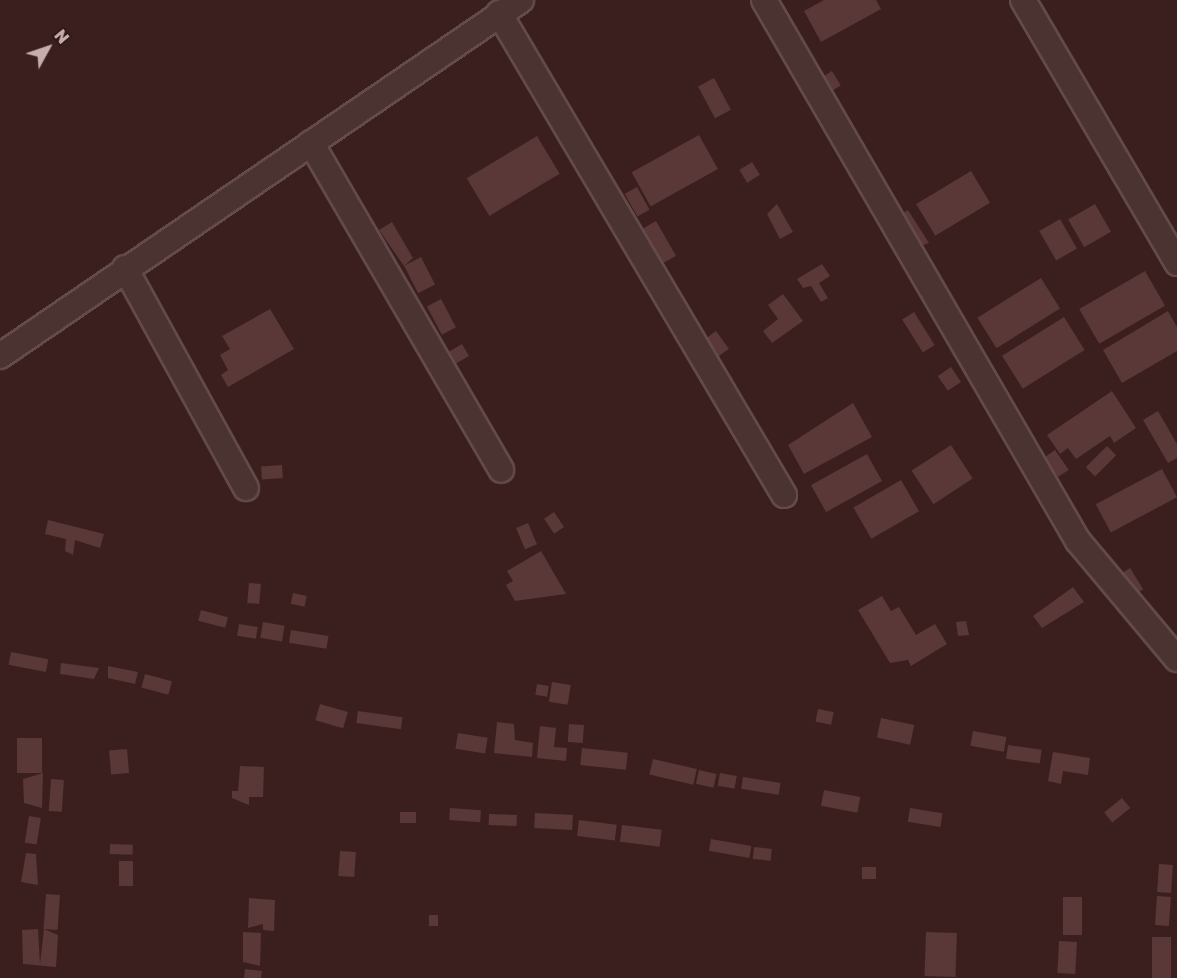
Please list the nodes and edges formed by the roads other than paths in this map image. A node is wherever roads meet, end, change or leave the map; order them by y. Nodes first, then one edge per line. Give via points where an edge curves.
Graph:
1 (521, 0) edge
2 (764, 0) edge
3 (1023, 0) edge
4 (499, 13) junction
5 (311, 142) junction
6 (1177, 263) edge
7 (125, 268) junction
8 (0, 356) edge
9 (501, 470) dead end
10 (246, 488) dead end
11 (784, 495) dead end
12 (1177, 659) edge

1 - 4 street
2 - 12 street via 1078,541
3 - 6 street
4 - 5 street
4 - 11 street
5 - 7 street
5 - 9 street
7 - 8 street
7 - 10 street

